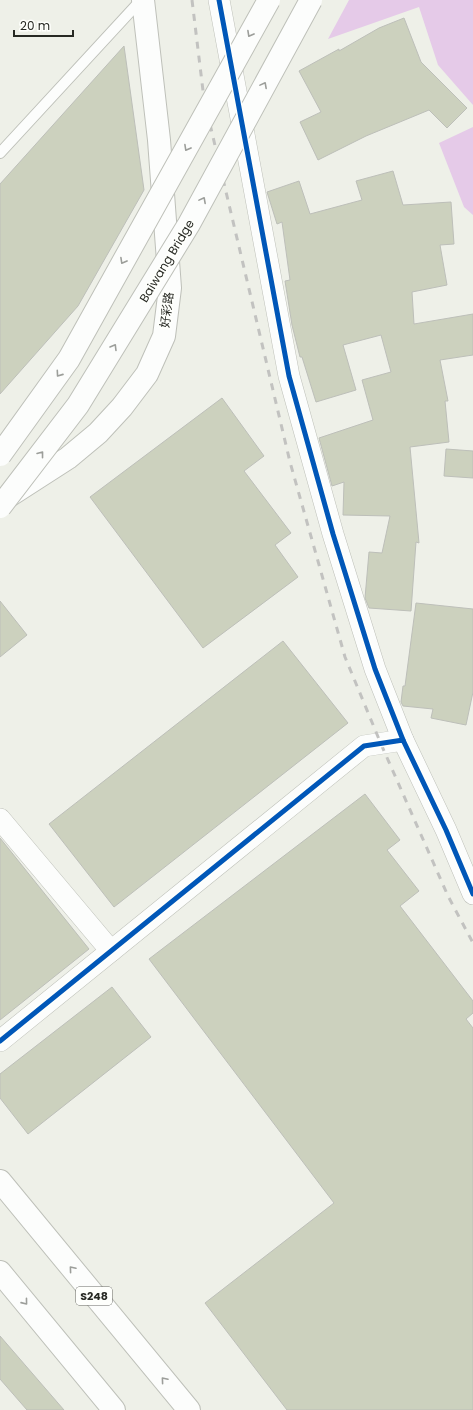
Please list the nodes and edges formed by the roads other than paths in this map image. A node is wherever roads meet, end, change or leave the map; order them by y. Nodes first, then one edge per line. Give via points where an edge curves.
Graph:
1 (142, 0) edge
2 (219, 0) edge
3 (269, 0) edge
4 (311, 0) edge
5 (0, 153) edge
6 (0, 455) edge
7 (0, 502) edge
8 (0, 507) edge
9 (403, 740) junction
10 (0, 819) edge
11 (473, 892) edge
12 (111, 951) junction
13 (0, 1041) edge
14 (0, 1181) edge
15 (0, 1272) edge
16 (114, 1410) edge
17 (189, 1410) edge

1 - 5 lane
1 - 7 main road, 好彩路 via 159,140 170,288 164,336 147,374 98,433 68,458
2 - 9 street via 289,376 372,662
3 -> 6 main road, bridge via 69,359
8 -> 4 main road, Baiwang Bridge, bridge via 87,392 189,224
9 - 11 street
9 - 12 street via 364,746
10 - 12 street
12 - 13 street
17 -> 14 main road, S248
15 -> 16 main road

